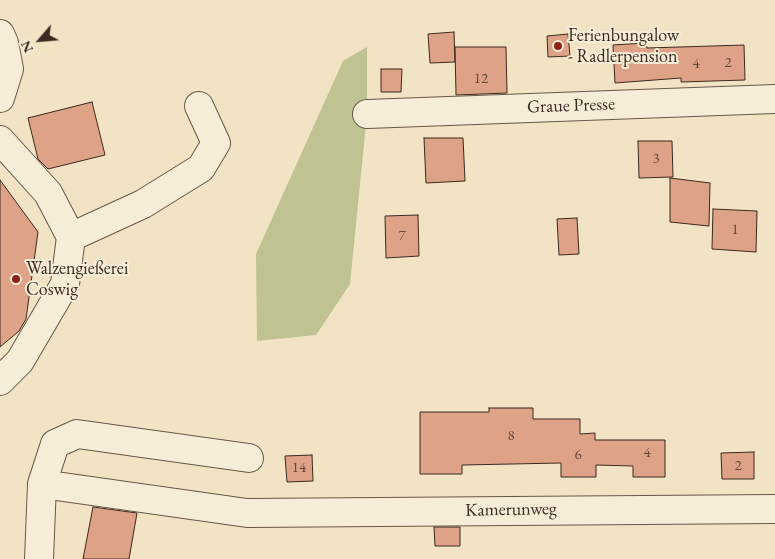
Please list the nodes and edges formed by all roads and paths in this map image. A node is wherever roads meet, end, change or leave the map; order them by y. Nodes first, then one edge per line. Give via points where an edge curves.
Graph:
1 (0, 34) edge
2 (0, 98) edge
3 (775, 99) edge
4 (199, 106) dead end
5 (368, 114) dead end
6 (0, 140) edge
7 (71, 236) junction
8 (0, 381) edge
9 (249, 458) dead end
10 (41, 496) junction
11 (775, 509) edge
12 (38, 559) edge

1 - 2 street via 9,70
3 - 5 street, Graue Presse
4 - 7 street via 216,143 201,168 143,204
6 - 7 street via 48,193
7 - 8 street via 65,284 20,361
9 - 10 street via 77,434 55,444
10 - 11 street, Kamerunweg via 247,513
10 - 12 street

